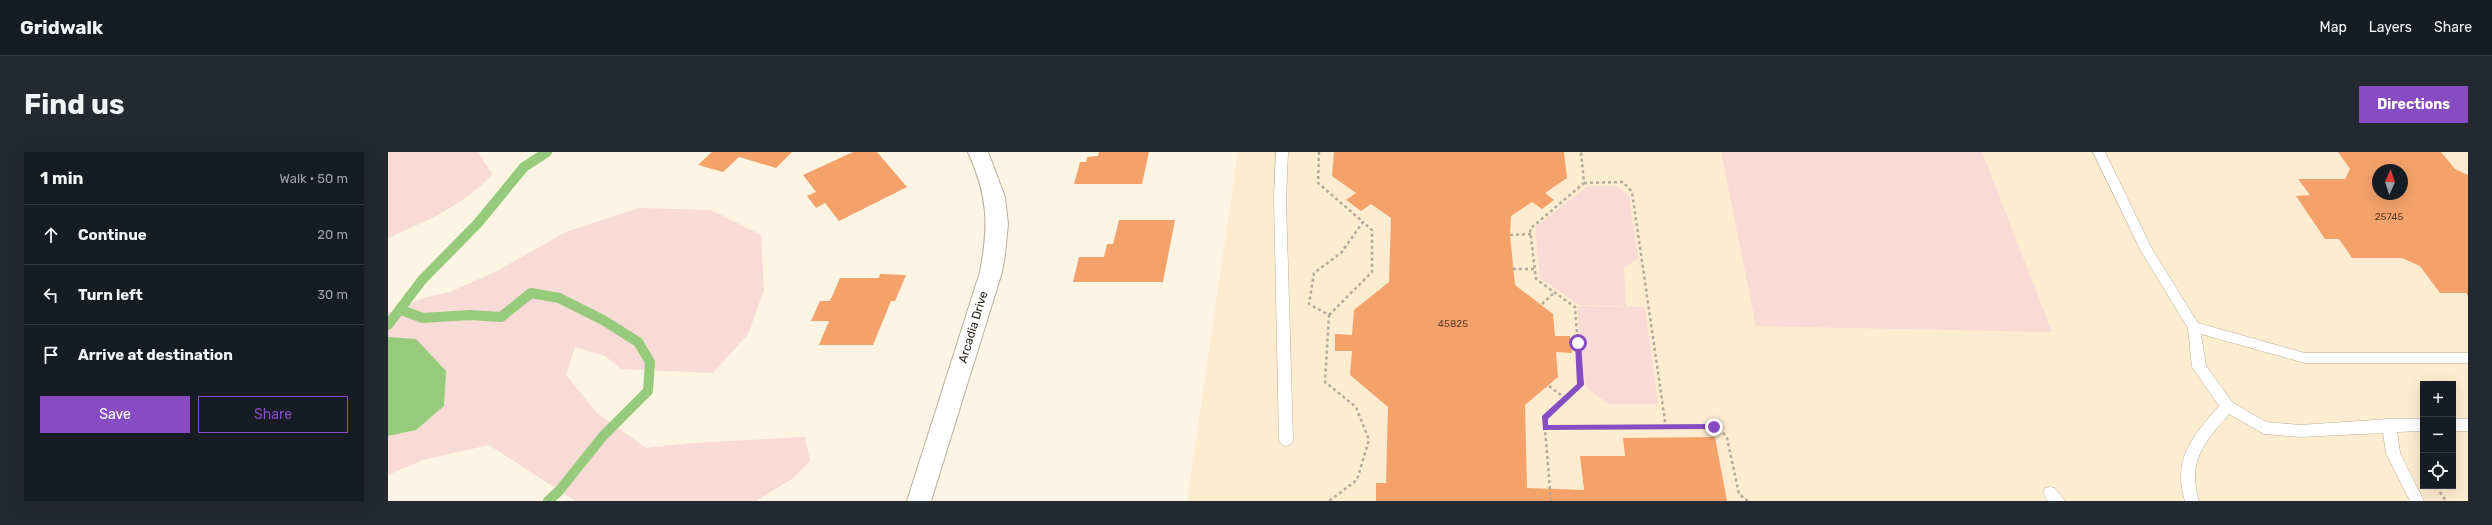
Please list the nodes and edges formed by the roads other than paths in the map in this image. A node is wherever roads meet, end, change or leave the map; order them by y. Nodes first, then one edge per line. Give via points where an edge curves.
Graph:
1 (978, 152) edge
2 (1282, 152) edge
3 (2099, 152) edge
4 (2194, 327) junction
5 (2468, 358) edge
6 (2227, 406) junction
7 (2468, 424) edge
8 (2389, 425) junction
9 (2420, 425) edge
10 (2456, 425) edge
11 (1286, 440) dead end
12 (919, 501) edge
13 (2192, 501) edge
14 (2417, 501) edge

1 - 12 street, Arcadia Drive via 991,178 999,210 998,238 991,272
2 - 11 lane via 1280,200
3 - 4 lane via 2147,251
4 - 5 lane via 2305,358
4 - 6 lane via 2199,367
6 - 8 lane via 2264,428 2300,431
6 - 13 lane via 2195,443 2187,464 2188,492
7 - 10 lane
8 - 9 lane
8 - 14 lane via 2393,453

